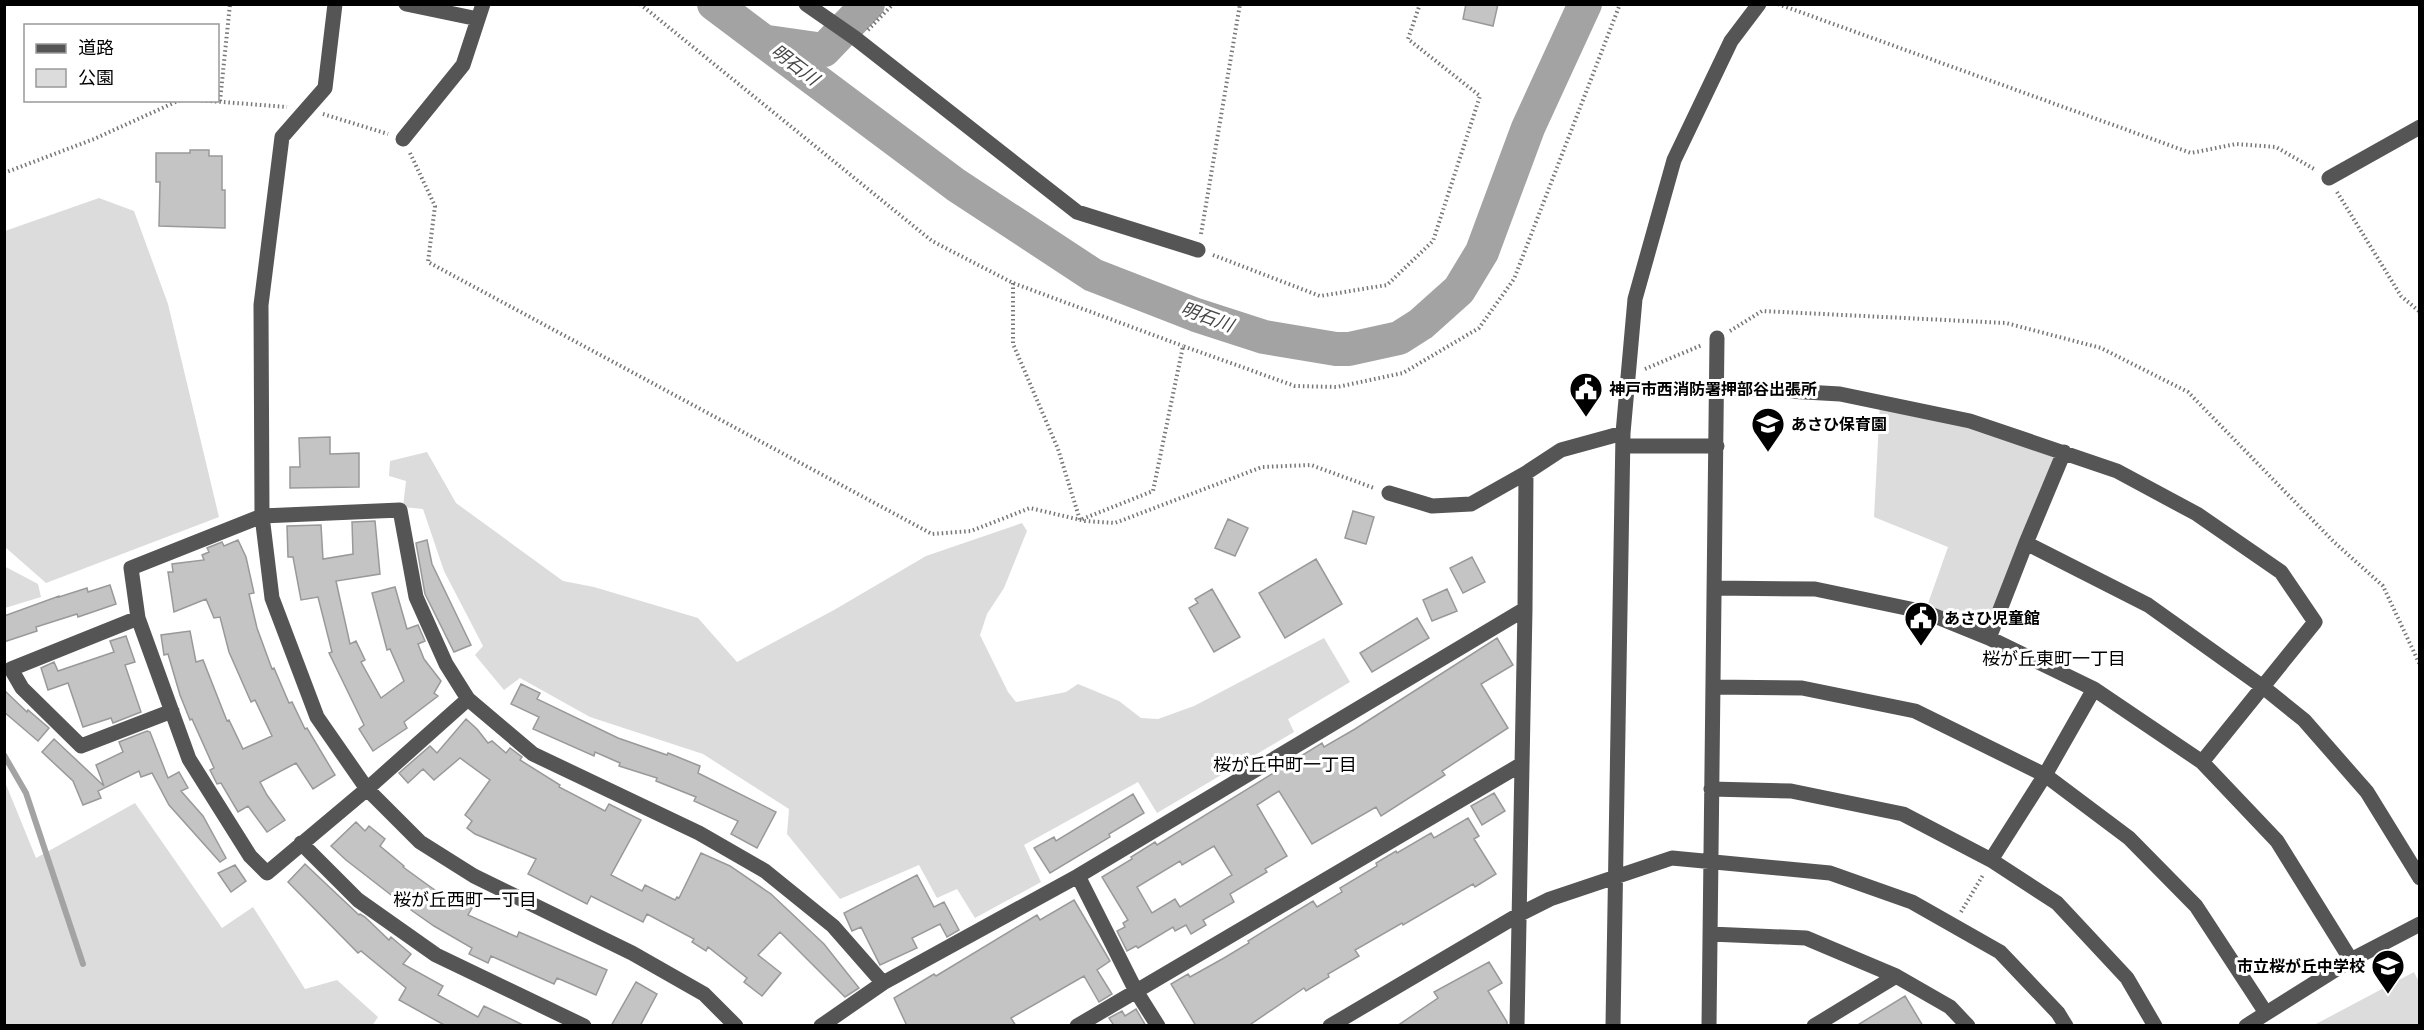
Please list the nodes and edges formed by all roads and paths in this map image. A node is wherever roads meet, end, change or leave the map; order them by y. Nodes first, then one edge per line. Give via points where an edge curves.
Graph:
1 (230, 4) edge
2 (334, 4) edge
3 (406, 4) edge
4 (640, 4) edge
5 (806, 4) edge
6 (893, 4) edge
7 (1240, 4) edge
8 (1420, 4) edge
9 (1620, 4) edge
10 (1759, 4) edge
11 (1778, 4) edge
12 (480, 12) edge
13 (858, 40) junction
14 (219, 101) joint
15 (176, 102) edge
16 (307, 109) junction
17 (2420, 127) edge
18 (403, 139) junction
19 (4, 173) edge
20 (2329, 178) junction
21 (1198, 250) junction
22 (1013, 283) junction
23 (2420, 312) edge
24 (1717, 338) junction
25 (1184, 346) junction
26 (1627, 373) junction
27 (1718, 387) junction
28 (1623, 439) junction
29 (1717, 446) junction
30 (2064, 452) junction
31 (1526, 473) junction
32 (1389, 493) joint
33 (262, 516) junction
34 (1080, 520) junction
35 (2026, 543) junction
36 (1714, 588) junction
37 (1525, 609) junction
38 (138, 618) junction
39 (1989, 638) junction
40 (2420, 665) edge
41 (1713, 687) junction
42 (2263, 687) junction
43 (2094, 689) junction
44 (468, 699) junction
45 (172, 711) junction
46 (2202, 762) junction
47 (1522, 764) junction
48 (2045, 775) junction
49 (367, 789) junction
50 (1711, 789) junction
51 (301, 843) junction
52 (1710, 860) junction
53 (1991, 860) junction
54 (1078, 876) junction
55 (1616, 878) junction
56 (2420, 878) edge
57 (1520, 914) junction
58 (2420, 924) edge
59 (1953, 926) junction
60 (1710, 934) junction
61 (2351, 960) junction
62 (1896, 976) junction
63 (883, 983) junction
64 (1136, 991) junction
65 (2266, 1013) junction
66 (584, 1026) edge
67 (736, 1026) edge
68 (821, 1026) edge
69 (1077, 1026) edge
70 (1158, 1026) edge
71 (1330, 1026) edge
72 (1517, 1026) edge
73 (1612, 1026) edge
74 (1709, 1026) edge
75 (1814, 1026) edge
76 (1968, 1026) edge
77 (2066, 1026) edge
78 (2155, 1026) edge
79 (2246, 1026) edge

1 - 14 path
2 - 16 street via 325,88
3 - 12 street
4 - 22 path via 932,241
5 - 13 street
6 - 13 path
7 - 21 path
8 - 21 path via 1408,39 1480,96 1433,241 1387,285 1320,296
9 - 25 path via 1514,279 1479,328 1402,373 1337,387 1295,386
10 - 26 street via 1731,41 1674,160 1635,299
11 - 20 path via 2191,153 2236,144 2276,147
12 - 18 street via 463,65
13 - 21 street via 1077,212
14 - 16 path
15 - 19 path
16 - 18 path
16 - 33 street via 282,137 261,305
17 - 20 street
18 - 34 path via 435,206 428,262 932,534 971,531 1030,508
20 - 23 path via 2401,296
22 - 25 path
22 - 34 path via 1013,344 1058,449
24 - 26 path via 1647,369
24 - 27 street
24 - 40 path via 1762,311 2006,323 2101,348 2188,392 2333,541 2383,586
25 - 34 path via 1153,491
26 - 28 street
27 - 29 street
27 - 30 street via 1840,394 1970,421
28 - 29 street
28 - 31 street via 1561,450
28 - 55 street
29 - 36 street
30 - 35 street
30 - 42 street via 2117,471 2197,514 2281,572 2315,622
31 - 32 street via 1471,504 1432,506
31 - 37 street
32 - 34 path via 1311,465 1262,467 1115,523
33 - 38 street via 131,568
33 - 44 street via 400,510 416,597 446,664
33 - 49 street via 272,598 317,717
35 - 39 street
35 - 42 street via 2148,604
36 - 39 street via 1815,589 1925,612
36 - 41 street
37 - 47 street
37 - 54 street
38 - 45 street
38 - 45 street via 11,669 22,688 81,746
39 - 43 street
41 - 48 street via 1802,688 1915,711
41 - 50 street
42 - 46 street
42 - 56 street via 2304,720 2367,792
43 - 46 street
43 - 48 street
44 - 49 street
44 - 63 street via 533,754 699,832 765,871 833,926
45 - 51 street via 189,759 250,856 267,873
46 - 61 street via 2277,841
47 - 57 street
47 - 64 street
48 - 53 street
48 - 65 street via 2129,838 2196,906
49 - 51 street
49 - 67 street via 420,842 474,876 632,952 704,994
50 - 52 street
50 - 53 street via 1791,791 1903,814
51 - 66 street via 358,900 436,955
52 - 55 street via 1672,858
52 - 59 street via 1830,873 1912,902
52 - 60 street
53 - 59 path
53 - 78 street via 2057,903 2127,978
54 - 63 street
54 - 64 street
55 - 57 street
55 - 73 street
57 - 71 street
57 - 72 street
58 - 61 street
59 - 77 street via 2000,952
60 - 62 street via 1806,938
60 - 74 street
61 - 65 street
62 - 75 street
62 - 76 street via 1950,1007
63 - 68 street
64 - 69 street
64 - 70 street
65 - 79 street

